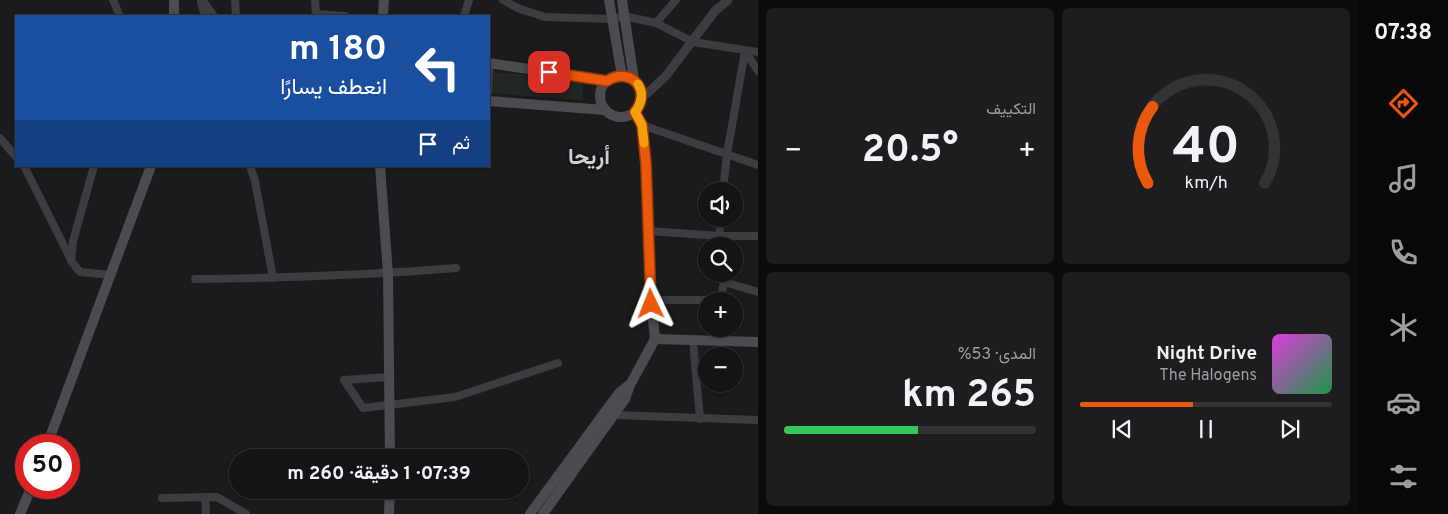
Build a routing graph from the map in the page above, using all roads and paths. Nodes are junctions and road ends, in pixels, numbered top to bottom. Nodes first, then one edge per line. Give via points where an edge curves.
1 (114, 0) edge
2 (174, 0) edge
3 (202, 0) edge
4 (236, 0) edge
5 (315, 0) edge
6 (384, 0) edge
7 (469, 0) edge
8 (503, 0) edge
9 (608, 0) edge
10 (622, 0) edge
11 (676, 0) edge
12 (728, 0) edge
13 (519, 3) edge
14 (120, 15) edge
15 (174, 15) edge
16 (205, 15) edge
17 (213, 15) edge
18 (236, 15) edge
19 (316, 15) edge
20 (383, 15) edge
21 (464, 15) edge
22 (624, 16) junction
23 (612, 19) junction
24 (656, 23) junction
25 (693, 42) junction
26 (745, 51) junction
27 (758, 52) edge
28 (490, 63) edge
29 (758, 71) edge
30 (622, 76) junction
31 (634, 80) junction
32 (607, 81) junction
33 (642, 98) junction
34 (490, 101) edge
35 (605, 110) junction
36 (635, 112) junction
37 (642, 125) junction
38 (0, 138) edge
39 (727, 154) junction
40 (15, 156) edge
41 (758, 165) edge
42 (25, 167) edge
43 (94, 167) edge
44 (152, 167) edge
45 (250, 167) edge
46 (380, 167) edge
47 (724, 182) edge
48 (720, 227) edge
49 (649, 231) junction
50 (719, 236) junction
51 (758, 236) edge
52 (72, 261) junction
53 (456, 268) dead end
54 (388, 274) junction
55 (111, 275) junction
56 (273, 278) junction
57 (195, 279) dead end
58 (724, 282) joint
59 (758, 292) edge
60 (651, 300) junction
61 (655, 339) junction
62 (693, 342) junction
63 (758, 342) edge
64 (558, 364) dead end
65 (388, 377) junction
66 (630, 385) junction
67 (390, 406) junction
68 (614, 415) junction
69 (700, 419) junction
70 (758, 420) edge
71 (51, 434) edge
72 (390, 449) edge
73 (162, 498) dead end
74 (205, 498) junction
75 (26, 499) edge
76 (390, 499) edge
77 (20, 514) edge
78 (206, 514) edge
79 (246, 514) edge
80 (389, 514) edge
81 (530, 514) edge
82 (543, 514) edge

1 - 14 street
2 - 15 main road
3 - 16 street
3 - 17 street
4 - 18 street
5 - 19 street
6 - 20 main road
7 - 21 street
8 - 13 street
9 - 23 main road
10 - 22 main road
11 - 24 street
12 - 25 street via 715,11
13 - 23 street via 520,9 545,17
22 - 23 street
22 - 24 street
22 - 31 main road
23 - 30 main road
24 - 25 street
25 - 26 street
25 - 33 street via 665,77
26 - 27 street
26 - 29 street
26 - 39 street
28 - 32 main road
30 - 31 main road
30 - 32 main road
31 - 33 main road via 640,87
32 - 35 main road via 601,92
33 - 36 main road
34 - 35 main road
35 - 36 main road via 623,117
36 - 37 main road
37 - 39 street
37 - 49 main road
38 - 40 street
39 - 41 street
39 - 47 street
42 - 52 street
43 - 52 street via 73,242
44 - 55 main road
45 - 56 street
46 - 54 main road
48 - 50 street
49 - 50 street
49 - 60 main road
50 - 51 street
52 - 55 street via 80,272
53 - 54 street
54 - 56 street
54 - 65 main road
55 - 71 main road
56 - 57 street
58 - 59 street
58 - 60 street via 721,297 714,300
60 - 61 main road
61 - 62 main road
61 - 66 main road
62 - 63 main road
62 - 69 street
64 - 67 street via 455,398
65 - 67 main road
65 - 67 street via 344,380 363,408
66 - 68 main road
66 - 81 main road via 619,393
67 - 72 main road
68 - 69 street
68 - 82 main road
69 - 70 street
73 - 74 street
74 - 78 street
74 - 79 street via 217,497
75 - 77 main road
76 - 80 main road

